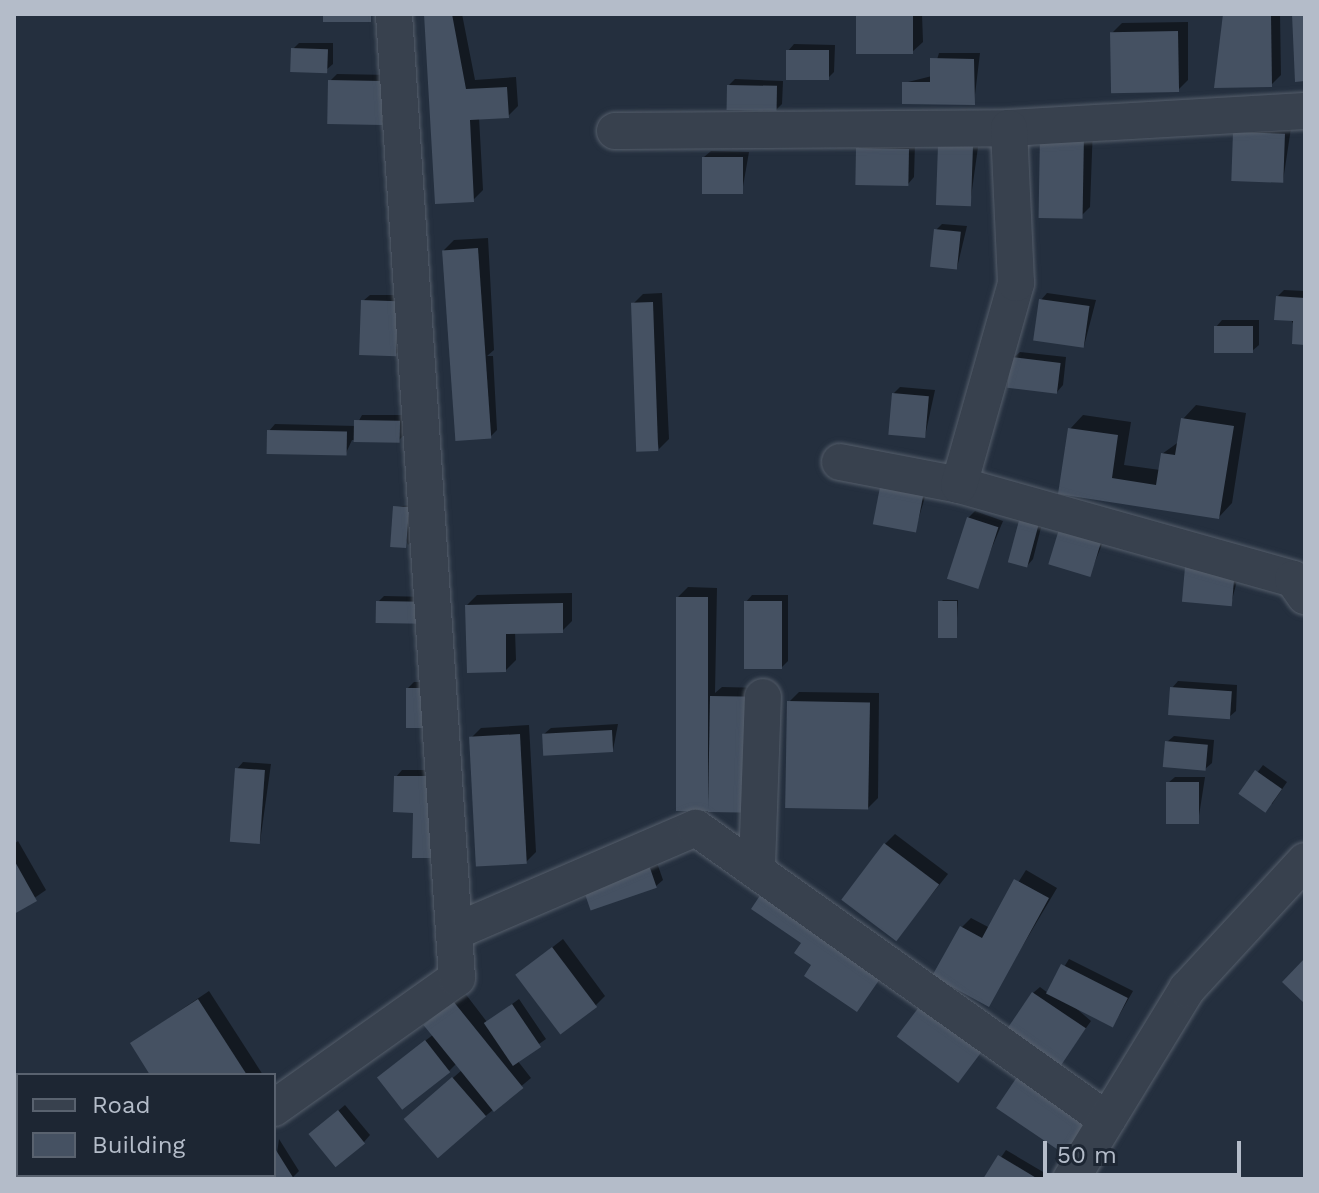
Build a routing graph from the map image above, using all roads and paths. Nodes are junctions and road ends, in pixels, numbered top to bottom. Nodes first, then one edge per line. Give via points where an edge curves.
1 (394, 14) edge
2 (1305, 111) edge
3 (1009, 128) junction
4 (615, 131) dead end
5 (840, 462) dead end
6 (959, 485) junction
7 (1305, 596) edge
8 (763, 697) dead end
9 (1305, 861) edge
10 (757, 866) junction
11 (454, 932) junction
12 (276, 1107) edge
13 (1107, 1120) junction
14 (1071, 1179) edge

1 - 11 street
2 - 3 street
3 - 4 street
3 - 6 street via 1016,283
5 - 6 street
6 - 7 street via 1293,579
8 - 10 street
9 - 13 street via 1187,989
10 - 11 street via 696,828
10 - 13 street
11 - 12 street via 457,978
13 - 14 street

